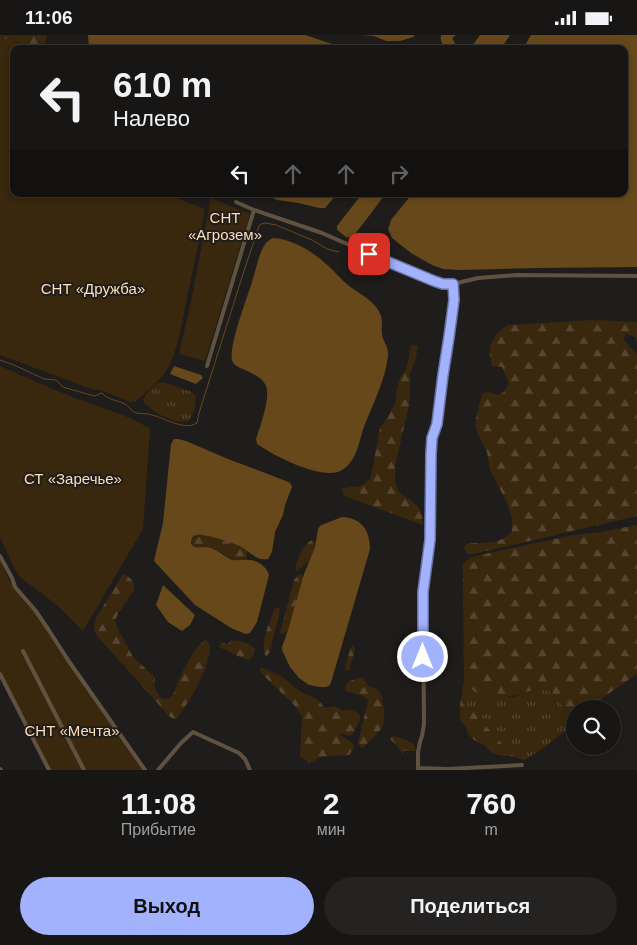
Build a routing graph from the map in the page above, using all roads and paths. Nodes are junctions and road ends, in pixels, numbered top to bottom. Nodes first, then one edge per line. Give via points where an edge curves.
1 (236, 202) dead end
2 (254, 210) junction
3 (637, 276) edge
4 (453, 284) junction
5 (207, 366) dead end
6 (0, 556) edge
7 (23, 651) dead end
8 (0, 674) edge
9 (522, 765) dead end
10 (418, 769) edge
11 (49, 770) edge
12 (84, 770) edge
13 (145, 770) edge
14 (158, 770) edge
15 (250, 770) edge

1 - 2 street
2 - 4 street via 322,233 434,281
2 - 5 street
3 - 4 street via 517,275
4 - 10 street via 449,337 437,424 432,438 430,540 423,592 424,724
6 - 13 street via 15,587 44,623
7 - 12 street
8 - 11 street
9 - 10 street
14 - 15 street via 193,732 239,753

